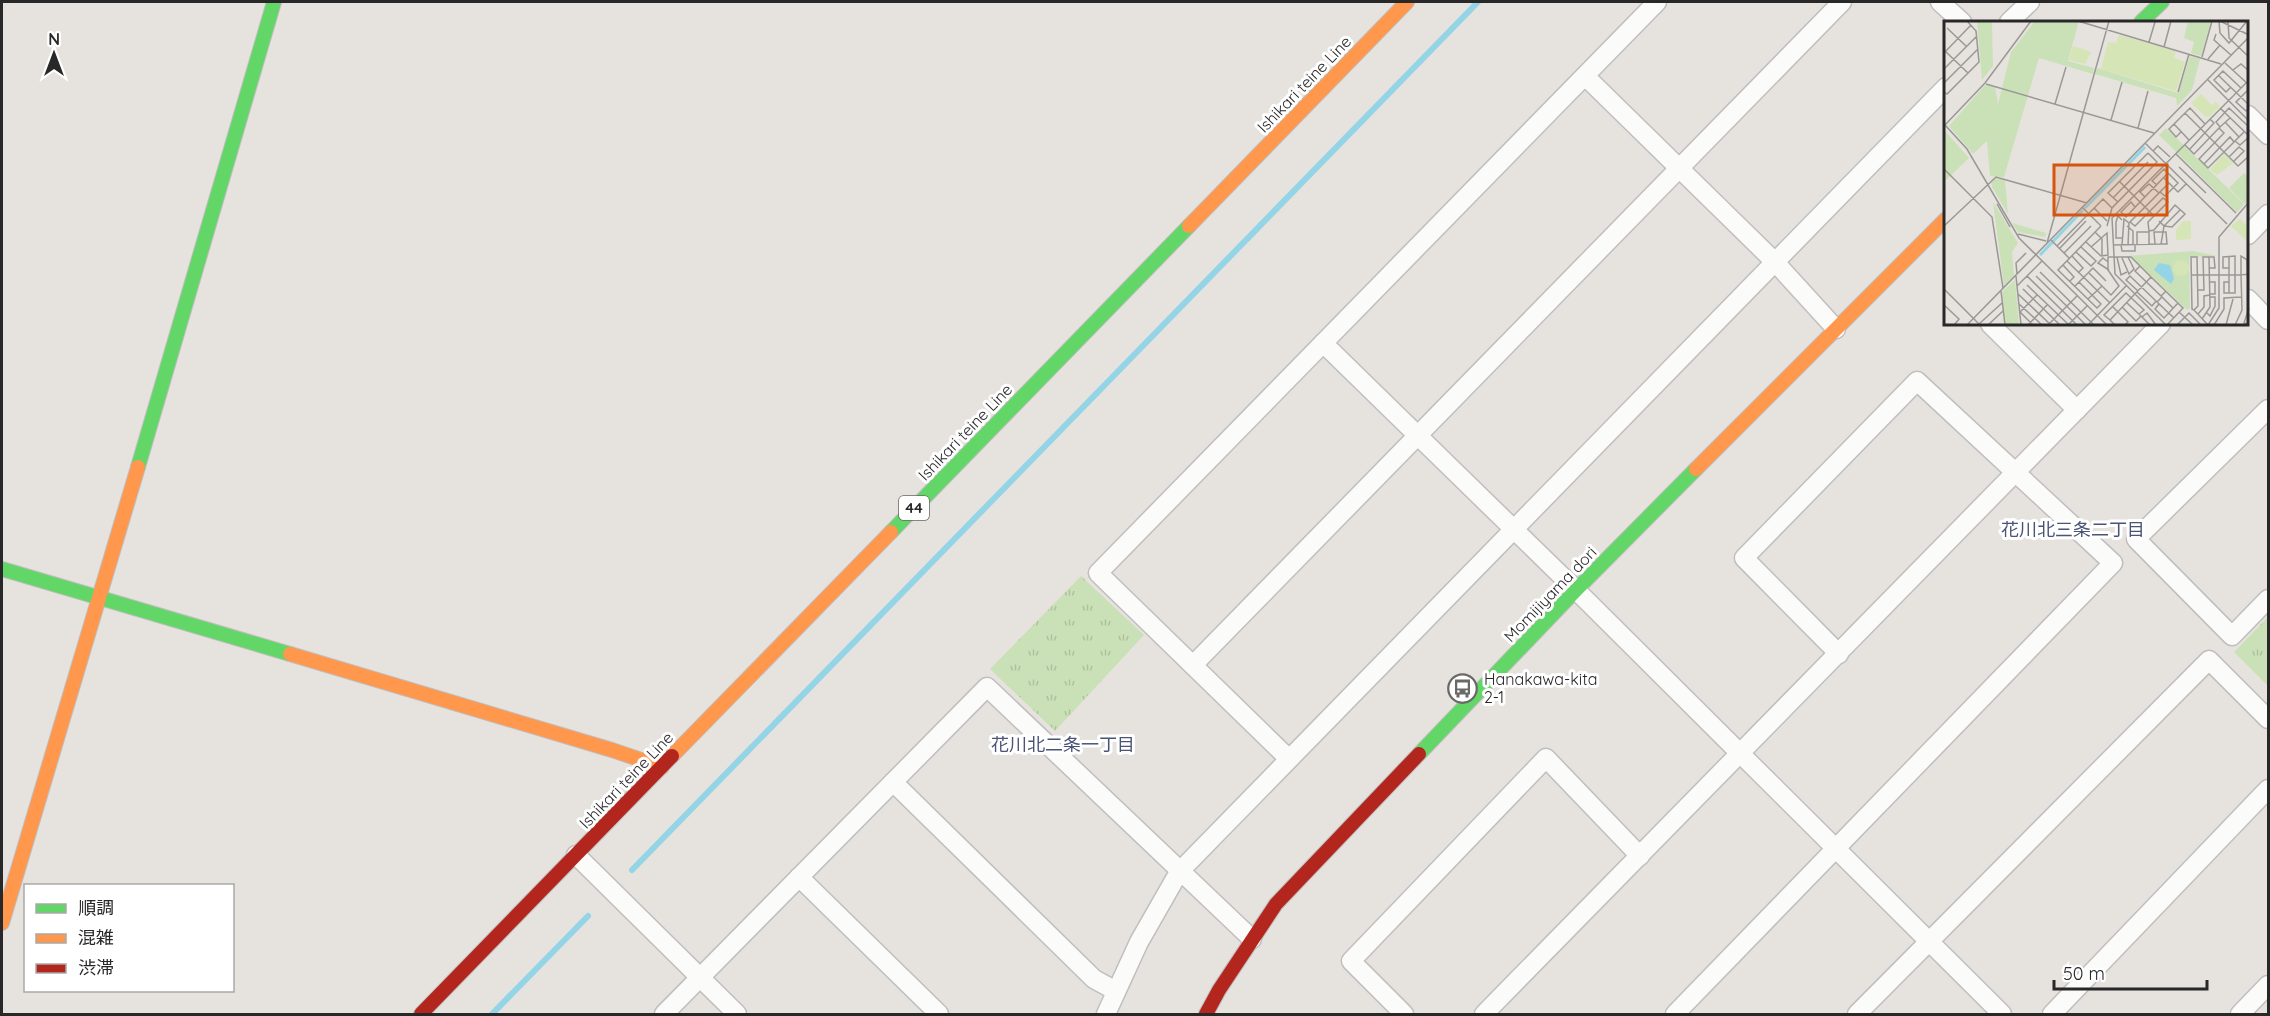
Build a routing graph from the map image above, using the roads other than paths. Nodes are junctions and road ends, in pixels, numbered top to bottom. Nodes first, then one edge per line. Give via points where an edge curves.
1 (274, 2) edge
2 (1407, 2) edge
3 (1657, 2) edge
4 (1842, 2) edge
5 (1940, 2) edge
6 (2030, 2) edge
7 (2162, 2) edge
8 (1961, 21) edge
9 (2010, 21) edge
10 (2142, 21) edge
11 (1585, 76) junction
12 (1944, 89) edge
13 (2249, 117) edge
14 (2268, 135) edge
15 (1679, 168) junction
16 (2268, 214) edge
17 (1944, 221) edge
18 (2249, 234) edge
19 (1775, 262) junction
20 (2249, 301) edge
21 (2268, 320) edge
22 (1992, 326) edge
23 (2159, 326) edge
24 (1836, 329) junction
25 (1323, 343) junction
26 (2268, 409) edge
27 (2077, 410) junction
28 (1418, 436) junction
29 (2016, 472) junction
30 (1513, 529) junction
31 (2, 569) edge
32 (1576, 590) junction
33 (100, 597) junction
34 (2268, 599) edge
35 (1839, 654) junction
36 (1193, 665) junction
37 (2268, 719) edge
38 (1741, 754) junction
39 (1288, 758) junction
40 (662, 767) junction
41 (893, 782) junction
42 (2268, 789) edge
43 (1837, 850) junction
44 (576, 855) junction
45 (1640, 856) junction
46 (1179, 872) junction
47 (799, 877) junction
48 (2, 923) edge
49 (1252, 939) junction
50 (1929, 942) junction
51 (700, 978) junction
52 (2268, 985) edge
53 (1116, 991) junction
54 (421, 1014) edge
55 (664, 1014) edge
56 (737, 1014) edge
57 (939, 1014) edge
58 (1106, 1014) edge
59 (1206, 1014) edge
60 (1404, 1014) edge
61 (1484, 1014) edge
62 (1675, 1014) edge
63 (1857, 1014) edge
64 (2002, 1014) edge
65 (2052, 1014) edge
66 (2240, 1014) edge

1 - 33 street
2 - 40 street, Ishikari teine Line / 44
3 - 11 street
4 - 15 street
5 - 8 street
6 - 9 street
7 - 10 street
11 - 15 street
11 - 25 street
12 - 19 street
13 - 14 street
15 - 19 street
15 - 28 street
16 - 18 street
17 - 24 street, Momijiyama dori
19 - 24 street
19 - 30 street
20 - 21 street
22 - 27 street
23 - 27 street
24 - 32 street, Momijiyama dori
25 - 28 street
25 - 36 street via 1098,573
26 - 34 street via 2136,539 2232,636
27 - 29 street
28 - 30 street
28 - 36 street
29 - 35 street
29 - 35 street via 1917,381 1744,558
29 - 43 street via 2113,563
30 - 32 street
30 - 39 street
31 - 33 street
32 - 38 street
32 - 49 street, Momijiyama dori via 1276,904
33 - 40 street
33 - 48 street
35 - 38 street
36 - 39 street
37 - 50 street via 2209,660
38 - 43 street
38 - 45 street
39 - 46 street
40 - 44 street, Ishikari teine Line / 44
41 - 46 street via 987,687
41 - 47 street
41 - 53 street via 1094,979
42 - 65 street
43 - 50 street
43 - 62 street
44 - 51 street
44 - 54 street, Ishikari teine Line / 44
45 - 60 street via 1546,758 1351,961
45 - 61 street
46 - 49 street
46 - 53 street
47 - 51 street
47 - 57 street
49 - 59 street, Momijiyama dori
50 - 63 street
50 - 64 street
51 - 55 street
51 - 56 street
52 - 66 street
53 - 58 street

